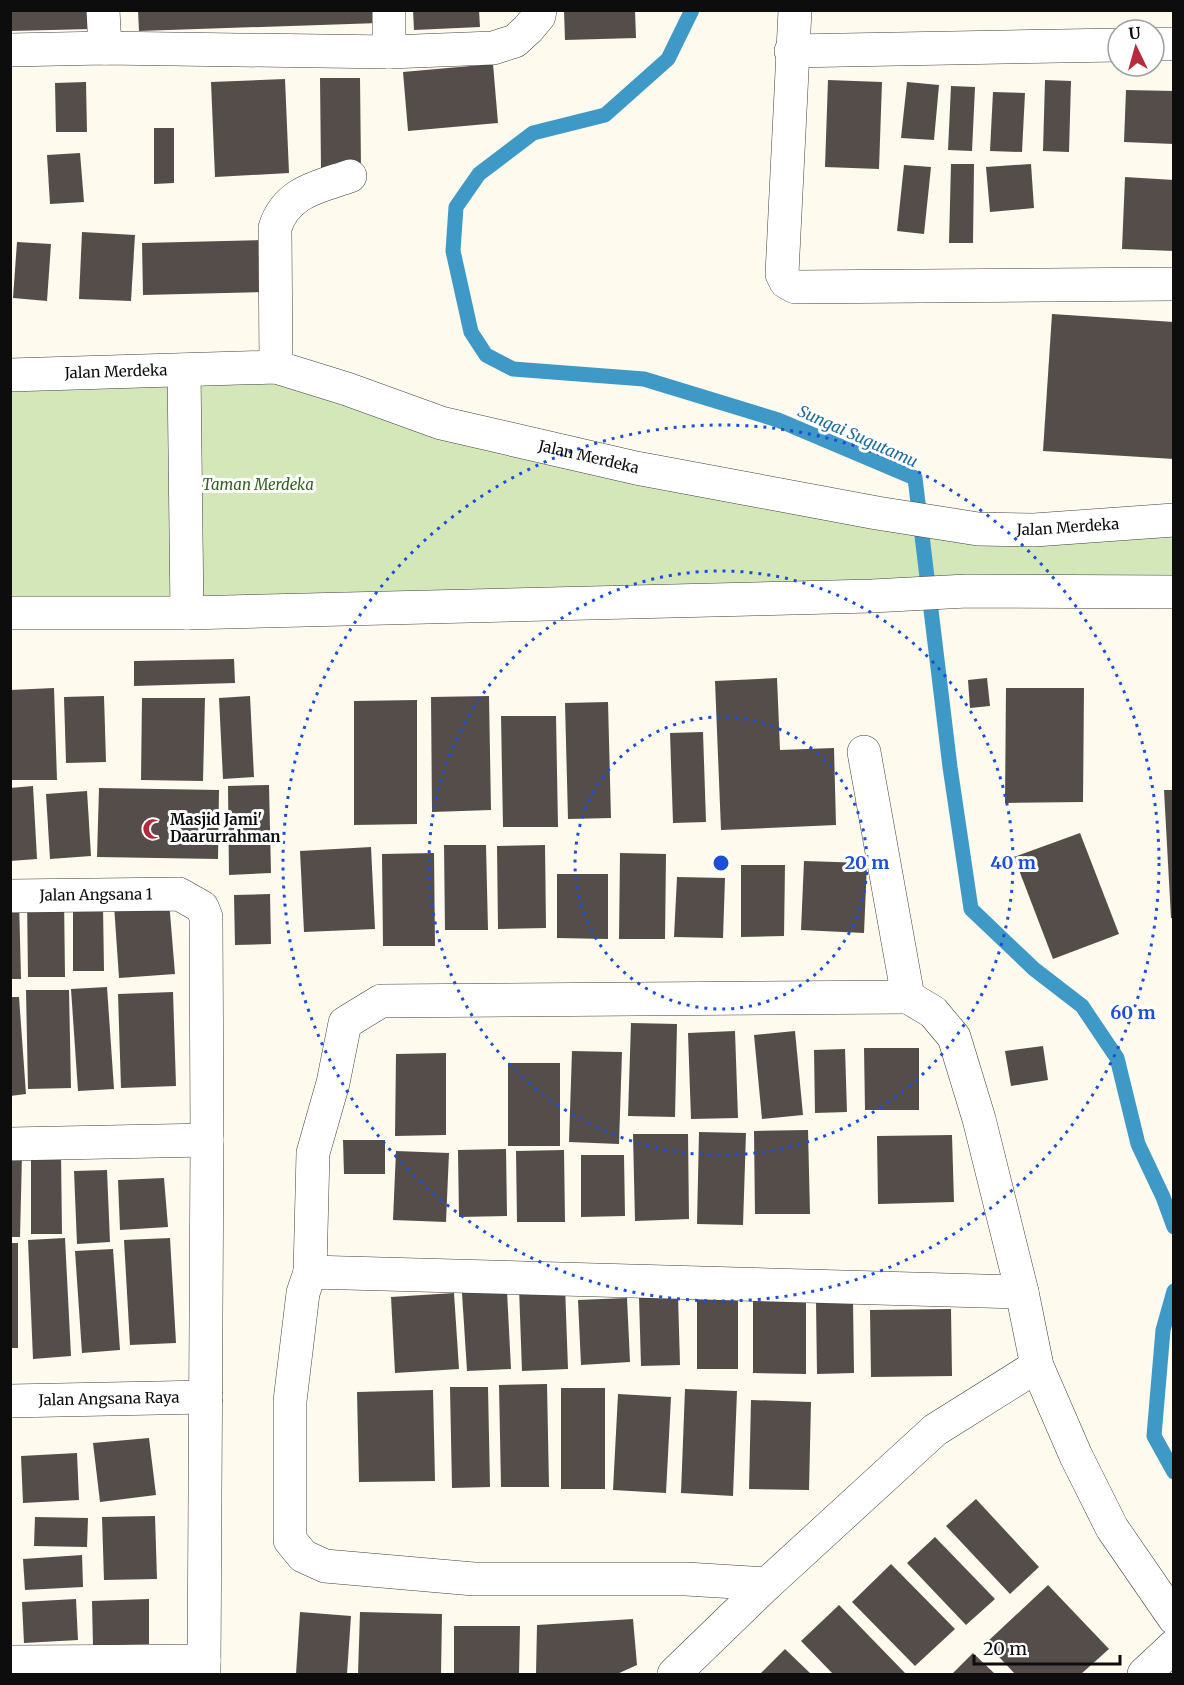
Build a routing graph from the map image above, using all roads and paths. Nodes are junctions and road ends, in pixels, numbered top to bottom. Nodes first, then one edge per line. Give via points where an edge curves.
1 (103, 10) edge
2 (389, 10) edge
3 (540, 10) edge
4 (795, 10) edge
5 (1106, 45) edge
6 (105, 48) junction
7 (10, 50) edge
8 (791, 51) junction
9 (389, 52) junction
10 (350, 176) dead end
11 (1173, 284) edge
12 (276, 367) junction
13 (184, 370) junction
14 (10, 375) edge
15 (1173, 520) edge
16 (1173, 592) edge
17 (10, 613) edge
18 (187, 613) junction
19 (864, 752) dead end
20 (10, 896) edge
21 (908, 997) junction
22 (207, 1140) junction
23 (10, 1144) edge
24 (310, 1272) junction
25 (1022, 1292) junction
26 (1037, 1366) junction
27 (206, 1397) junction
28 (10, 1401) edge
29 (767, 1584) junction
30 (1173, 1618) edge
31 (1173, 1646) edge
32 (10, 1662) edge
33 (204, 1668) edge
34 (674, 1674) edge
35 (1144, 1674) edge

1 - 6 street
2 - 9 street
3 - 9 street via 515,41 493,48
4 - 8 street
5 - 8 street
6 - 7 street
6 - 9 street
8 - 11 street via 782,274 786,282 795,287
10 - 12 street via 295,197 279,216 275,228
12 - 13 street, Jalan Merdeka
12 - 15 street, Jalan Merdeka via 441,423 636,468 877,513 978,529 1034,530
13 - 14 street, Jalan Merdeka
13 - 18 street
16 - 18 street via 967,591
17 - 18 street
19 - 21 street
20 - 22 street, Jalan Angsana 1 via 179,894 202,907 207,923
21 - 24 street via 381,1001 345,1023 313,1153
21 - 25 street via 933,1012 954,1037 979,1119
22 - 23 street
22 - 27 street
24 - 25 street
24 - 29 street via 303,1293 290,1401 290,1540 303,1556 325,1566 474,1579 686,1579
25 - 26 street
26 - 29 street via 935,1430
26 - 30 street via 1112,1528
27 - 28 street, Jalan Angsana Raya
27 - 33 street
29 - 34 street
31 - 35 street
32 - 33 street

